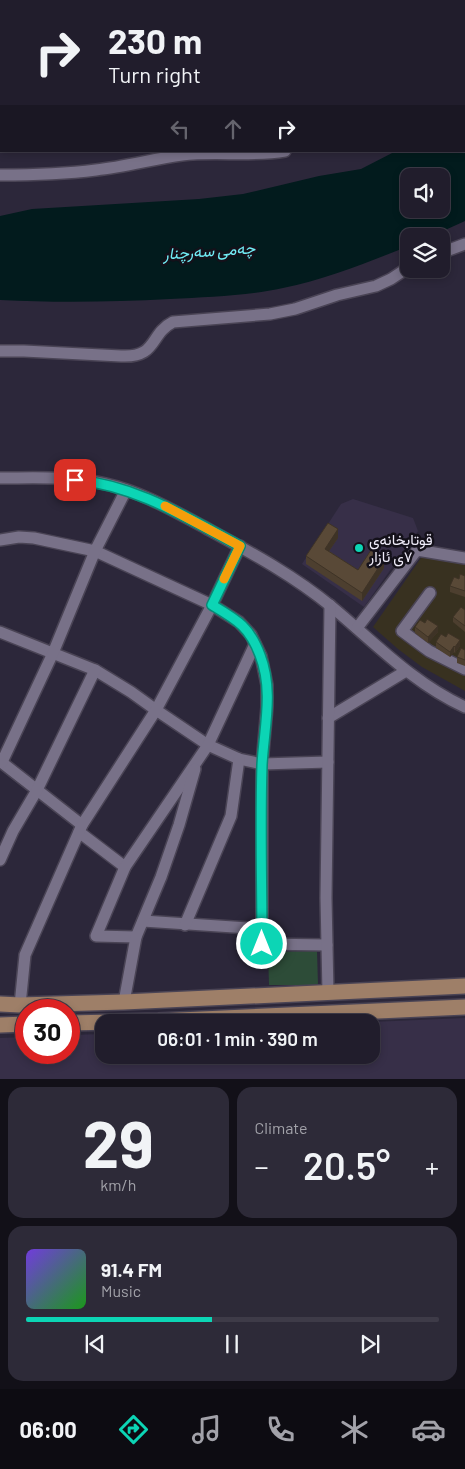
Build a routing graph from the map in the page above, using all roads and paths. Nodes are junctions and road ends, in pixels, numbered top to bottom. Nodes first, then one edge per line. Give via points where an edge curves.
1 (278, 152) edge
2 (0, 175) edge
3 (465, 244) edge
4 (450, 250) edge
5 (400, 273) edge
6 (0, 351) edge
7 (0, 478) edge
8 (126, 490) junction
9 (0, 540) edge
10 (240, 546) junction
11 (95, 551) junction
12 (465, 558) edge
13 (430, 593) dead end
14 (212, 605) junction
15 (330, 605) junction
16 (357, 628) junction
17 (0, 632) edge
18 (255, 644) junction
19 (53, 653) junction
20 (465, 669) edge
21 (95, 670) junction
22 (406, 671) junction
23 (465, 706) edge
24 (156, 710) junction
25 (328, 718) junction
26 (0, 736) edge
27 (11, 742) junction
28 (208, 745) junction
29 (239, 759) junction
30 (198, 760) junction
31 (1, 761) edge
32 (328, 762) junction
33 (262, 764) junction
34 (36, 790) junction
35 (81, 829) junction
36 (0, 860) edge
37 (124, 867) junction
38 (143, 921) junction
39 (184, 925) junction
40 (262, 929) junction
41 (136, 937) junction
42 (326, 945) junction
43 (465, 986) edge
44 (328, 993) junction
45 (21, 999) edge
46 (124, 1002) junction
47 (80, 1003) edge
48 (0, 1004) edge
49 (15, 1005) edge
50 (465, 1007) edge
51 (80, 1023) edge
52 (15, 1024) edge
53 (0, 1025) edge

1 - 2 street via 194,154 96,170
3 - 4 street
5 - 6 street via 376,286 295,309 173,322 163,328 149,349 136,356
7 - 8 street via 87,480
8 - 10 street
8 - 11 street
9 - 11 street via 34,538
10 - 14 street
10 - 15 street via 280,569
11 - 14 street
11 - 19 street
12 - 16 street via 417,550
13 - 20 street via 402,631 429,651
14 - 18 street via 239,622
14 - 24 street
15 - 16 street
15 - 25 street
16 - 22 street
17 - 19 street
18 - 28 street
18 - 33 street via 267,685
19 - 21 street
19 - 27 street
21 - 24 street
21 - 34 street
22 - 23 street
22 - 25 street
24 - 28 street
24 - 35 street
25 - 32 street
26 - 27 street
27 - 31 street
28 - 29 street
28 - 30 street
29 - 33 street
29 - 39 street via 231,816
30 - 37 street
30 - 38 street via 179,825
31 - 34 street
32 - 33 street
32 - 42 street
33 - 40 street
34 - 35 street
34 - 36 street
35 - 37 street
35 - 45 street via 25,955
37 - 41 street via 96,936
38 - 39 street
38 - 41 street
39 - 40 street
40 - 42 street via 262,944
41 - 46 street
42 - 44 street
43 - 44 main road
44 - 46 main road
46 - 47 main road
48 - 49 main road
50 - 51 main road
52 - 53 main road

